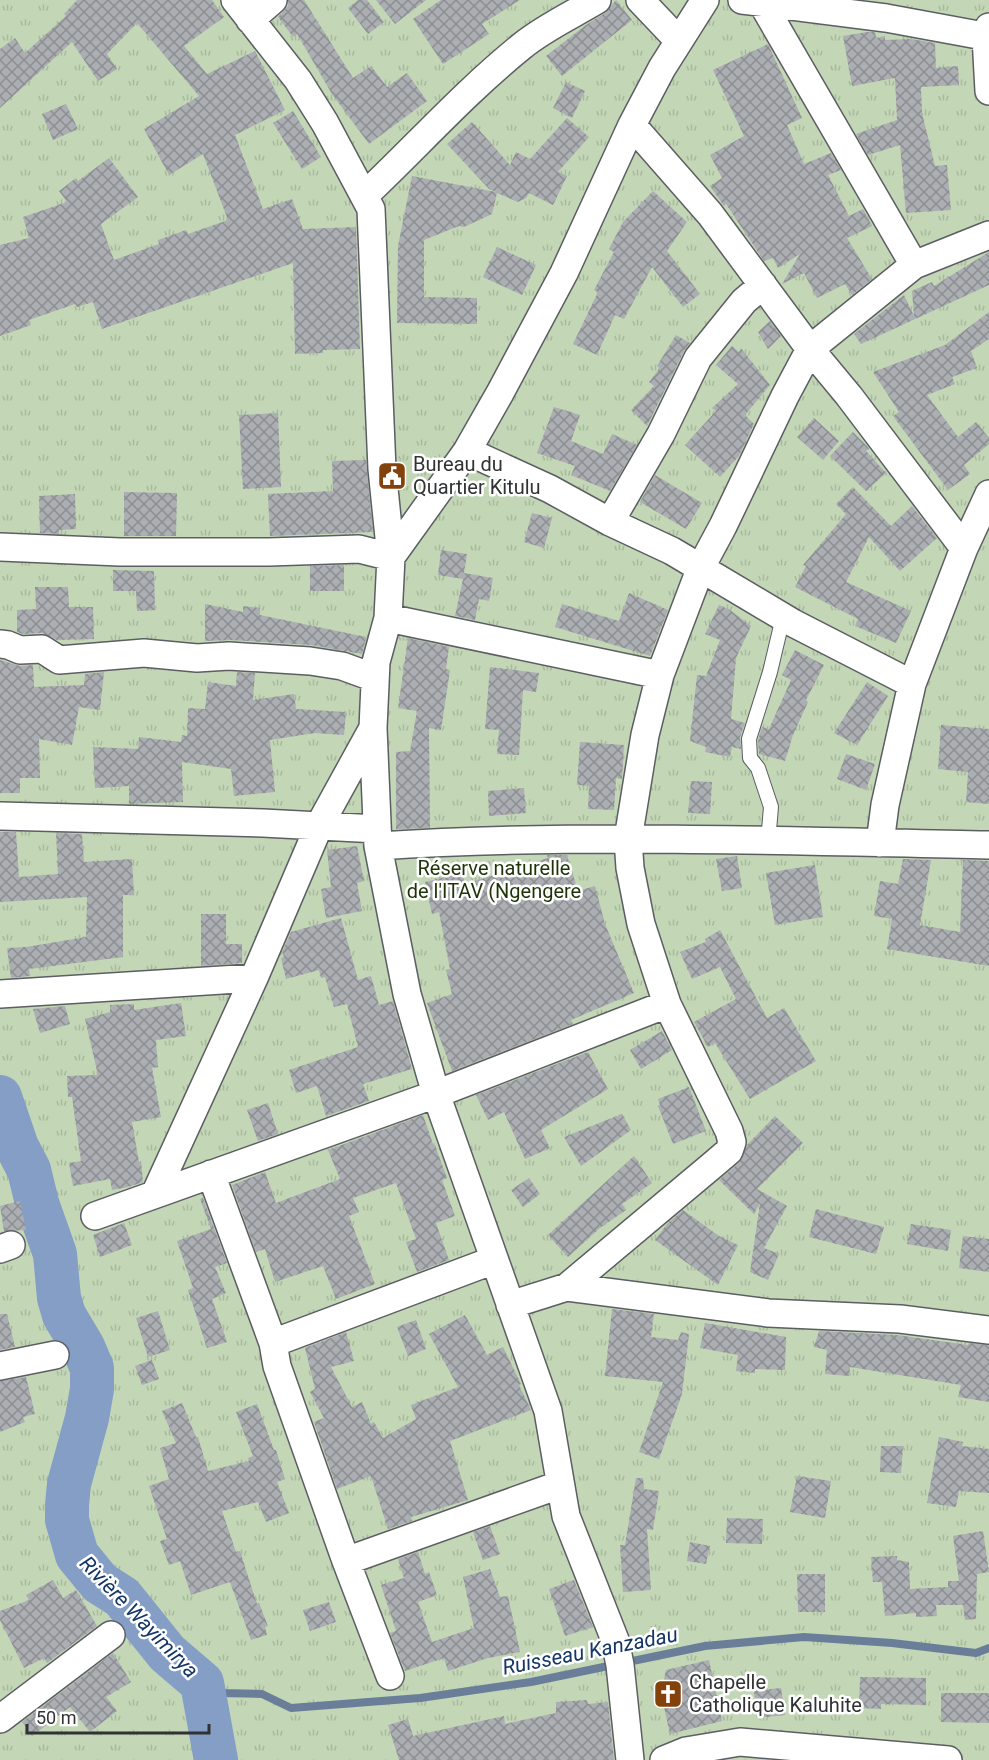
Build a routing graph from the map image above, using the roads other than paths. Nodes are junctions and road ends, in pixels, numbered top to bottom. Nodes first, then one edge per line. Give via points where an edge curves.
1 (273, 0) edge
2 (597, 0) edge
3 (640, 0) edge
4 (705, 0) edge
5 (752, 2) edge
6 (242, 10) edge
7 (988, 33) edge
8 (679, 41) junction
9 (989, 91) edge
10 (632, 125) junction
11 (355, 178) junction
12 (989, 235) edge
13 (914, 265) junction
14 (763, 285) junction
15 (810, 349) junction
16 (467, 451) junction
17 (989, 494) edge
18 (610, 522) junction
19 (0, 547) edge
20 (964, 548) junction
21 (391, 557) junction
22 (701, 567) junction
23 (783, 617) junction
24 (388, 618) junction
25 (0, 644) edge
26 (660, 675) junction
27 (375, 678) junction
28 (912, 684) junction
29 (373, 728) junction
30 (0, 816) edge
31 (319, 826) junction
32 (377, 837) junction
33 (628, 839) junction
34 (768, 842) junction
35 (880, 843) junction
36 (989, 845) edge
37 (254, 978) junction
38 (0, 994) edge
39 (667, 1004) junction
40 (436, 1094) junction
41 (211, 1174) junction
42 (155, 1194) junction
43 (95, 1216) dead end
44 (494, 1260) junction
45 (567, 1287) junction
46 (510, 1305) junction
47 (989, 1330) edge
48 (273, 1343) junction
49 (55, 1355) dead end
50 (0, 1366) edge
51 (559, 1485) junction
52 (346, 1561) junction
53 (111, 1635) dead end
54 (390, 1676) dead end
55 (0, 1719) edge
56 (869, 1756) edge
57 (630, 1760) edge
58 (664, 1760) edge
59 (948, 1760) edge

1 - 6 street
2 - 11 street via 524,44 467,92 414,149
3 - 8 street
4 - 8 street
5 - 7 street
5 - 13 street
6 - 11 street via 298,80
7 - 9 street
8 - 10 street
10 - 14 street via 710,214
10 - 16 street via 564,273
11 - 21 street via 371,209 382,469
12 - 13 street
13 - 15 street
14 - 15 street
14 - 18 street via 744,301 698,358 661,434
15 - 20 street
15 - 22 street
16 - 18 street
16 - 21 street
17 - 20 street
18 - 22 street
19 - 21 street via 120,552 359,549
20 - 28 street
21 - 24 street
22 - 23 street
22 - 26 street
23 - 28 street
23 - 34 lane via 749,739 750,758 758,768 771,807
24 - 26 street
24 - 27 street
25 - 27 street via 20,650 42,649 59,660 144,653 310,661 342,666
26 - 33 street via 645,735
27 - 29 street
28 - 35 street
29 - 31 street
29 - 32 street
30 - 31 street
31 - 32 street
31 - 37 street
32 - 33 street
32 - 40 street via 407,994
33 - 34 street
33 - 39 street via 641,924
34 - 35 street
35 - 36 street
37 - 38 street
37 - 42 street
39 - 40 street
39 - 45 street via 729,1131 729,1151
40 - 41 street
40 - 44 street
41 - 42 street
41 - 48 street
42 - 43 street
44 - 46 street
44 - 48 street
45 - 46 street
45 - 47 street via 768,1313 900,1319
46 - 51 street via 548,1411
48 - 52 street via 277,1366
49 - 50 street
51 - 52 street
51 - 57 street via 566,1516 615,1640
52 - 54 street
53 - 55 street
56 - 58 street via 740,1743 686,1751
56 - 59 street

